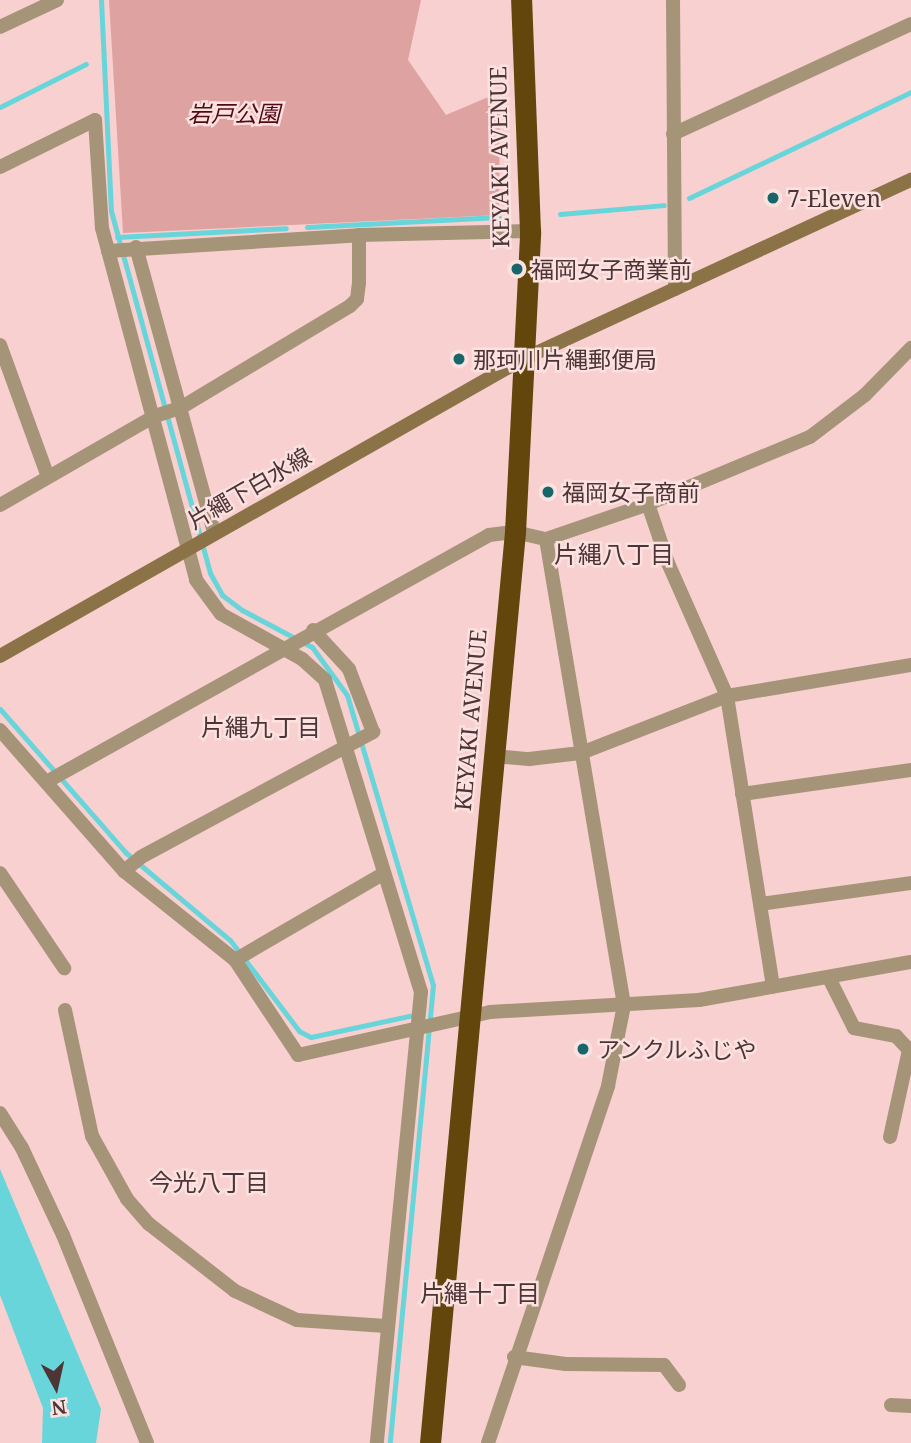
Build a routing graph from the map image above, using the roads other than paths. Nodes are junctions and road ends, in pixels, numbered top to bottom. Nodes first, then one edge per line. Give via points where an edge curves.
1 (57, 0) edge
2 (521, 0) edge
3 (676, 2) edge
4 (911, 24) edge
5 (0, 27) edge
6 (673, 134) junction
7 (0, 167) edge
8 (911, 180) edge
9 (530, 231) junction
10 (359, 234) junction
11 (136, 247) junction
12 (108, 251) junction
13 (675, 289) junction
14 (0, 345) edge
15 (911, 348) edge
16 (521, 359) junction
17 (182, 407) junction
18 (155, 416) junction
19 (48, 477) junction
20 (648, 503) junction
21 (0, 505) edge
22 (215, 532) junction
23 (515, 532) junction
24 (546, 539) junction
25 (186, 551) junction
26 (313, 630) junction
27 (288, 651) junction
28 (0, 656) edge
29 (911, 665) edge
30 (727, 696) junction
31 (0, 730) edge
32 (347, 745) junction
33 (581, 753) junction
34 (493, 756) junction
35 (911, 770) edge
36 (48, 782) junction
37 (742, 794) junction
38 (124, 871) junction
39 (0, 873) edge
40 (383, 874) junction
41 (911, 883) edge
42 (760, 904) junction
43 (235, 960) junction
44 (911, 962) edge
45 (64, 968) dead end
46 (830, 978) junction
47 (773, 986) junction
48 (624, 1005) junction
49 (65, 1010) dead end
50 (469, 1016) junction
51 (416, 1028) junction
52 (0, 1113) edge
53 (890, 1137) dead end
54 (386, 1326) junction
55 (514, 1357) junction
56 (679, 1385) dead end
57 (891, 1405) dead end
58 (911, 1406) edge
59 (147, 1443) edge
60 (377, 1443) edge
61 (430, 1443) edge
62 (488, 1443) edge

1 - 5 street
2 - 9 highway, KEYAKI AVENUE
3 - 6 street
4 - 6 street
6 - 13 street
7 - 12 street via 95,120
8 - 13 main road, 片繩下白水線
9 - 10 street
9 - 16 highway, KEYAKI AVENUE
10 - 11 street
10 - 17 street via 359,283 357,299 350,306
11 - 12 street
11 - 17 street
12 - 18 street
13 - 16 main road, 片繩下白水線
14 - 19 street
15 - 20 street via 865,395 810,437
16 - 22 main road, 片繩下白水線
16 - 23 highway, KEYAKI AVENUE
17 - 18 street
17 - 22 street
18 - 19 street
18 - 25 street
19 - 21 street
20 - 24 street
20 - 30 street via 668,564
22 - 25 main road, 片繩下白水線
23 - 24 street
23 - 26 street via 489,535
23 - 34 highway, KEYAKI AVENUE
24 - 33 street
25 - 27 street via 201,589 221,614
25 - 28 main road, 片繩下白水線
26 - 27 street
26 - 32 street via 349,669 370,715 373,732
27 - 32 street via 325,680
27 - 36 street
29 - 30 street
30 - 33 street
30 - 37 street
31 - 36 street
32 - 38 street
32 - 40 street
33 - 34 street via 529,759
33 - 48 street
34 - 50 highway, KEYAKI AVENUE
35 - 37 street
36 - 38 street
37 - 42 street
38 - 43 street
39 - 45 street
40 - 43 street
40 - 51 street via 421,992
41 - 42 street
42 - 47 street
43 - 51 street via 298,1055
44 - 46 street
46 - 47 street
46 - 53 street via 854,1028 896,1037 909,1050
47 - 48 street via 699,1000
48 - 50 street
48 - 55 street via 608,1086
49 - 54 street via 92,1136 127,1199 149,1224 235,1291 289,1316
50 - 51 street
50 - 61 highway, KEYAKI AVENUE
51 - 54 street
52 - 59 street via 63,1235
54 - 60 street
55 - 56 street via 566,1364 664,1365
55 - 62 street
57 - 58 street

